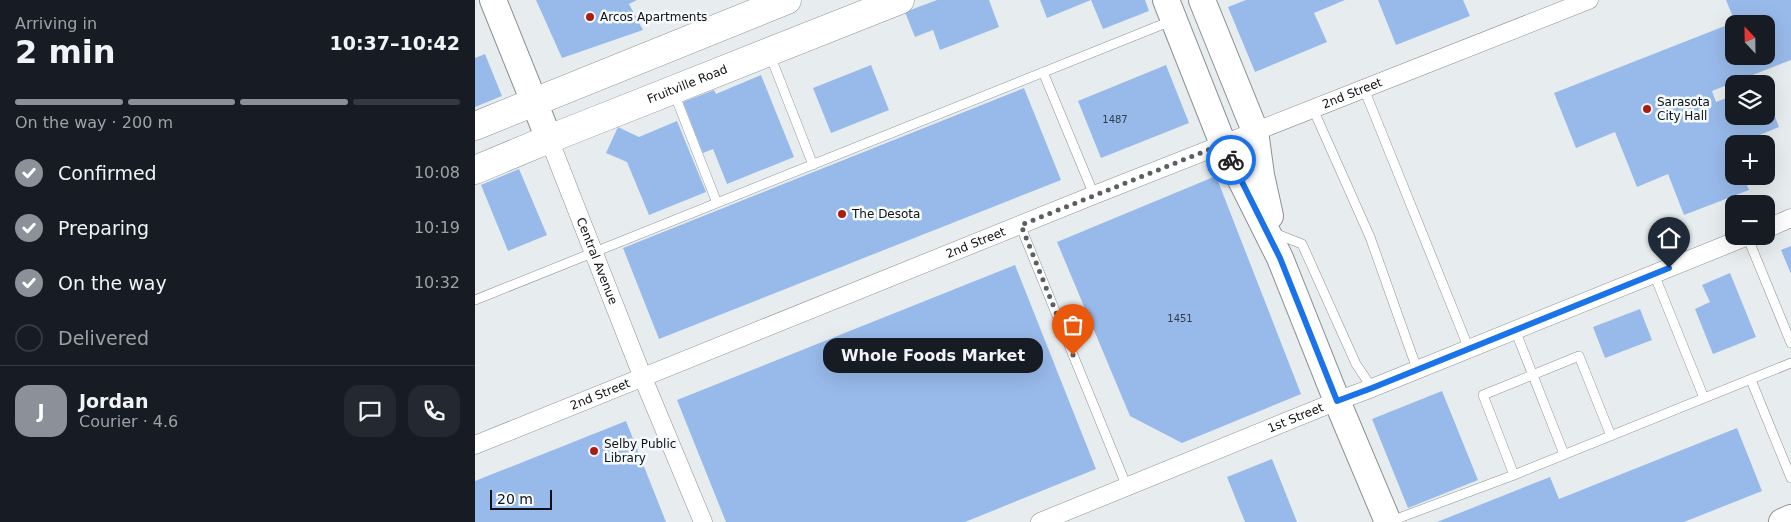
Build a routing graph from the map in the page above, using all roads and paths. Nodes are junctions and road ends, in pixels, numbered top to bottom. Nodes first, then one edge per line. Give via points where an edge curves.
1 (493, 0) edge
2 (787, 0) edge
3 (900, 0) edge
4 (1589, 0) edge
5 (1206, 3) edge
6 (1170, 10) edge
7 (769, 52) junction
8 (1043, 72) junction
9 (1365, 89) junction
10 (673, 91) junction
11 (533, 101) junction
12 (1313, 109) junction
13 (475, 126) edge
14 (1255, 131) junction
15 (549, 139) junction
16 (1223, 144) junction
17 (813, 165) junction
18 (475, 170) edge
19 (1094, 195) junction
20 (717, 203) junction
21 (1791, 218) edge
22 (1021, 225) junction
23 (1775, 225) edge
24 (1277, 245) junction
25 (1726, 245) edge
26 (1752, 245) edge
27 (594, 252) junction
28 (1654, 274) junction
29 (475, 300) edge
30 (1515, 330) junction
31 (1791, 343) edge
32 (1469, 349) junction
33 (1791, 363) edge
34 (1417, 370) junction
35 (1533, 375) junction
36 (643, 378) junction
37 (1751, 380) junction
38 (1372, 388) junction
39 (1704, 398) junction
40 (1337, 401) junction
41 (1611, 436) junction
42 (475, 445) edge
43 (1564, 454) junction
44 (1514, 475) junction
45 (1791, 478) edge
46 (1127, 487) junction
47 (1791, 518) edge
48 (703, 522) edge
49 (1040, 522) edge
50 (1388, 522) edge
51 (1782, 522) edge

1 - 11 street, Central Avenue
2 - 11 main road
3 - 7 main road, Fruitville Road
4 - 9 street, 2nd Street
5 - 14 street
6 - 8 lane
6 - 16 street
7 - 10 main road, Fruitville Road
7 - 17 lane
8 - 17 lane
8 - 19 lane
9 - 12 street, 2nd Street
9 - 32 lane
10 - 15 main road, Fruitville Road
10 - 20 lane
11 - 13 main road
11 - 15 street, Central Avenue
12 - 14 street, 2nd Street
12 - 34 lane via 1370,237
14 - 16 street, 2nd Street
14 - 24 street
15 - 18 main road, Fruitville Road
15 - 27 street, Central Avenue
16 - 19 street, 2nd Street
16 - 24 street
17 - 20 lane
19 - 22 street, 2nd Street
20 - 27 lane
21 - 23 street
22 - 36 street, 2nd Street
22 - 46 lane
24 - 38 lane via 1302,244 1356,364
24 - 40 street
25 - 28 street, 1st Street
26 - 31 lane
27 - 29 lane
27 - 36 street, Central Avenue
28 - 30 street, 1st Street
28 - 39 lane
30 - 32 street, 1st Street
30 - 35 lane
32 - 34 street, 1st Street
33 - 37 lane
34 - 38 street, 1st Street
35 - 41 lane via 1579,356
35 - 43 lane
35 - 44 lane via 1483,394
36 - 42 street, 2nd Street
36 - 48 street, Central Avenue
37 - 39 lane
37 - 45 lane
38 - 40 street, 1st Street
39 - 41 lane
40 - 46 street, 1st Street
40 - 50 street
41 - 43 lane
43 - 44 lane
44 - 50 lane
46 - 49 street, 1st Street
47 - 51 street

